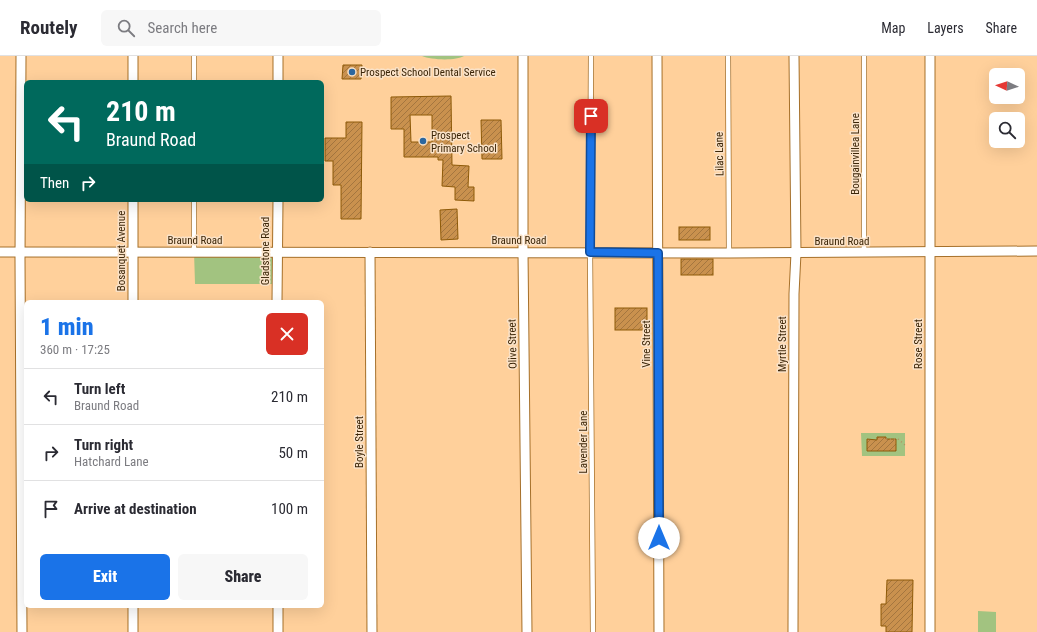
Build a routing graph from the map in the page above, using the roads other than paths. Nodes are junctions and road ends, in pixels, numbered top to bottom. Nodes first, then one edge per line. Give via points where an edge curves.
1 (21, 56) edge
2 (132, 56) edge
3 (194, 56) edge
4 (278, 56) edge
5 (523, 56) edge
6 (591, 56) edge
7 (657, 56) edge
8 (728, 56) edge
9 (794, 56) edge
10 (864, 56) edge
11 (930, 56) edge
12 (133, 80) edge
13 (194, 80) edge
14 (278, 80) edge
15 (133, 202) edge
16 (194, 202) edge
17 (278, 202) edge
18 (1037, 251) edge
19 (0, 252) edge
20 (20, 252) junction
21 (134, 252) junction
22 (194, 252) junction
23 (278, 252) junction
24 (370, 252) junction
25 (523, 252) junction
26 (590, 252) junction
27 (930, 252) junction
28 (658, 253) junction
29 (729, 253) junction
30 (796, 253) junction
31 (864, 253) junction
32 (134, 300) edge
33 (278, 300) edge
34 (133, 608) edge
35 (278, 608) edge
36 (22, 632) edge
37 (133, 632) edge
38 (278, 632) edge
39 (372, 632) edge
40 (527, 632) edge
41 (593, 632) edge
42 (659, 632) edge
43 (793, 632) edge
44 (930, 632) edge

1 - 20 street
2 - 12 street
3 - 13 lane
4 - 14 street
5 - 25 street, Olive Street
6 - 26 lane, Lavender Lane
7 - 28 street, Vine Street
8 - 29 lane, Lilac Lane
9 - 30 street, Myrtle Street
10 - 31 lane, Bougainvillea Lane
11 - 27 street, Rose Street
15 - 21 street, Bosanquet Avenue
16 - 22 lane
17 - 23 street, Gladstone Road
18 - 27 street, Braund Road
19 - 20 street, Braund Road
20 - 21 street, Braund Road
20 - 36 street
21 - 22 street, Braund Road
21 - 32 street, Bosanquet Avenue
22 - 23 street, Braund Road
23 - 24 street, Braund Road
23 - 33 street, Gladstone Road
24 - 25 street, Braund Road
24 - 39 street, Boyle Street
25 - 26 street, Braund Road
25 - 40 street, Olive Street
26 - 28 street, Braund Road
26 - 41 lane, Lavender Lane
27 - 31 street, Braund Road
27 - 44 street, Rose Street via 925,443
28 - 29 street, Braund Road
28 - 42 street, Vine Street
29 - 30 street, Braund Road
30 - 31 street, Braund Road
30 - 43 street, Myrtle Street
34 - 37 street
35 - 38 street

